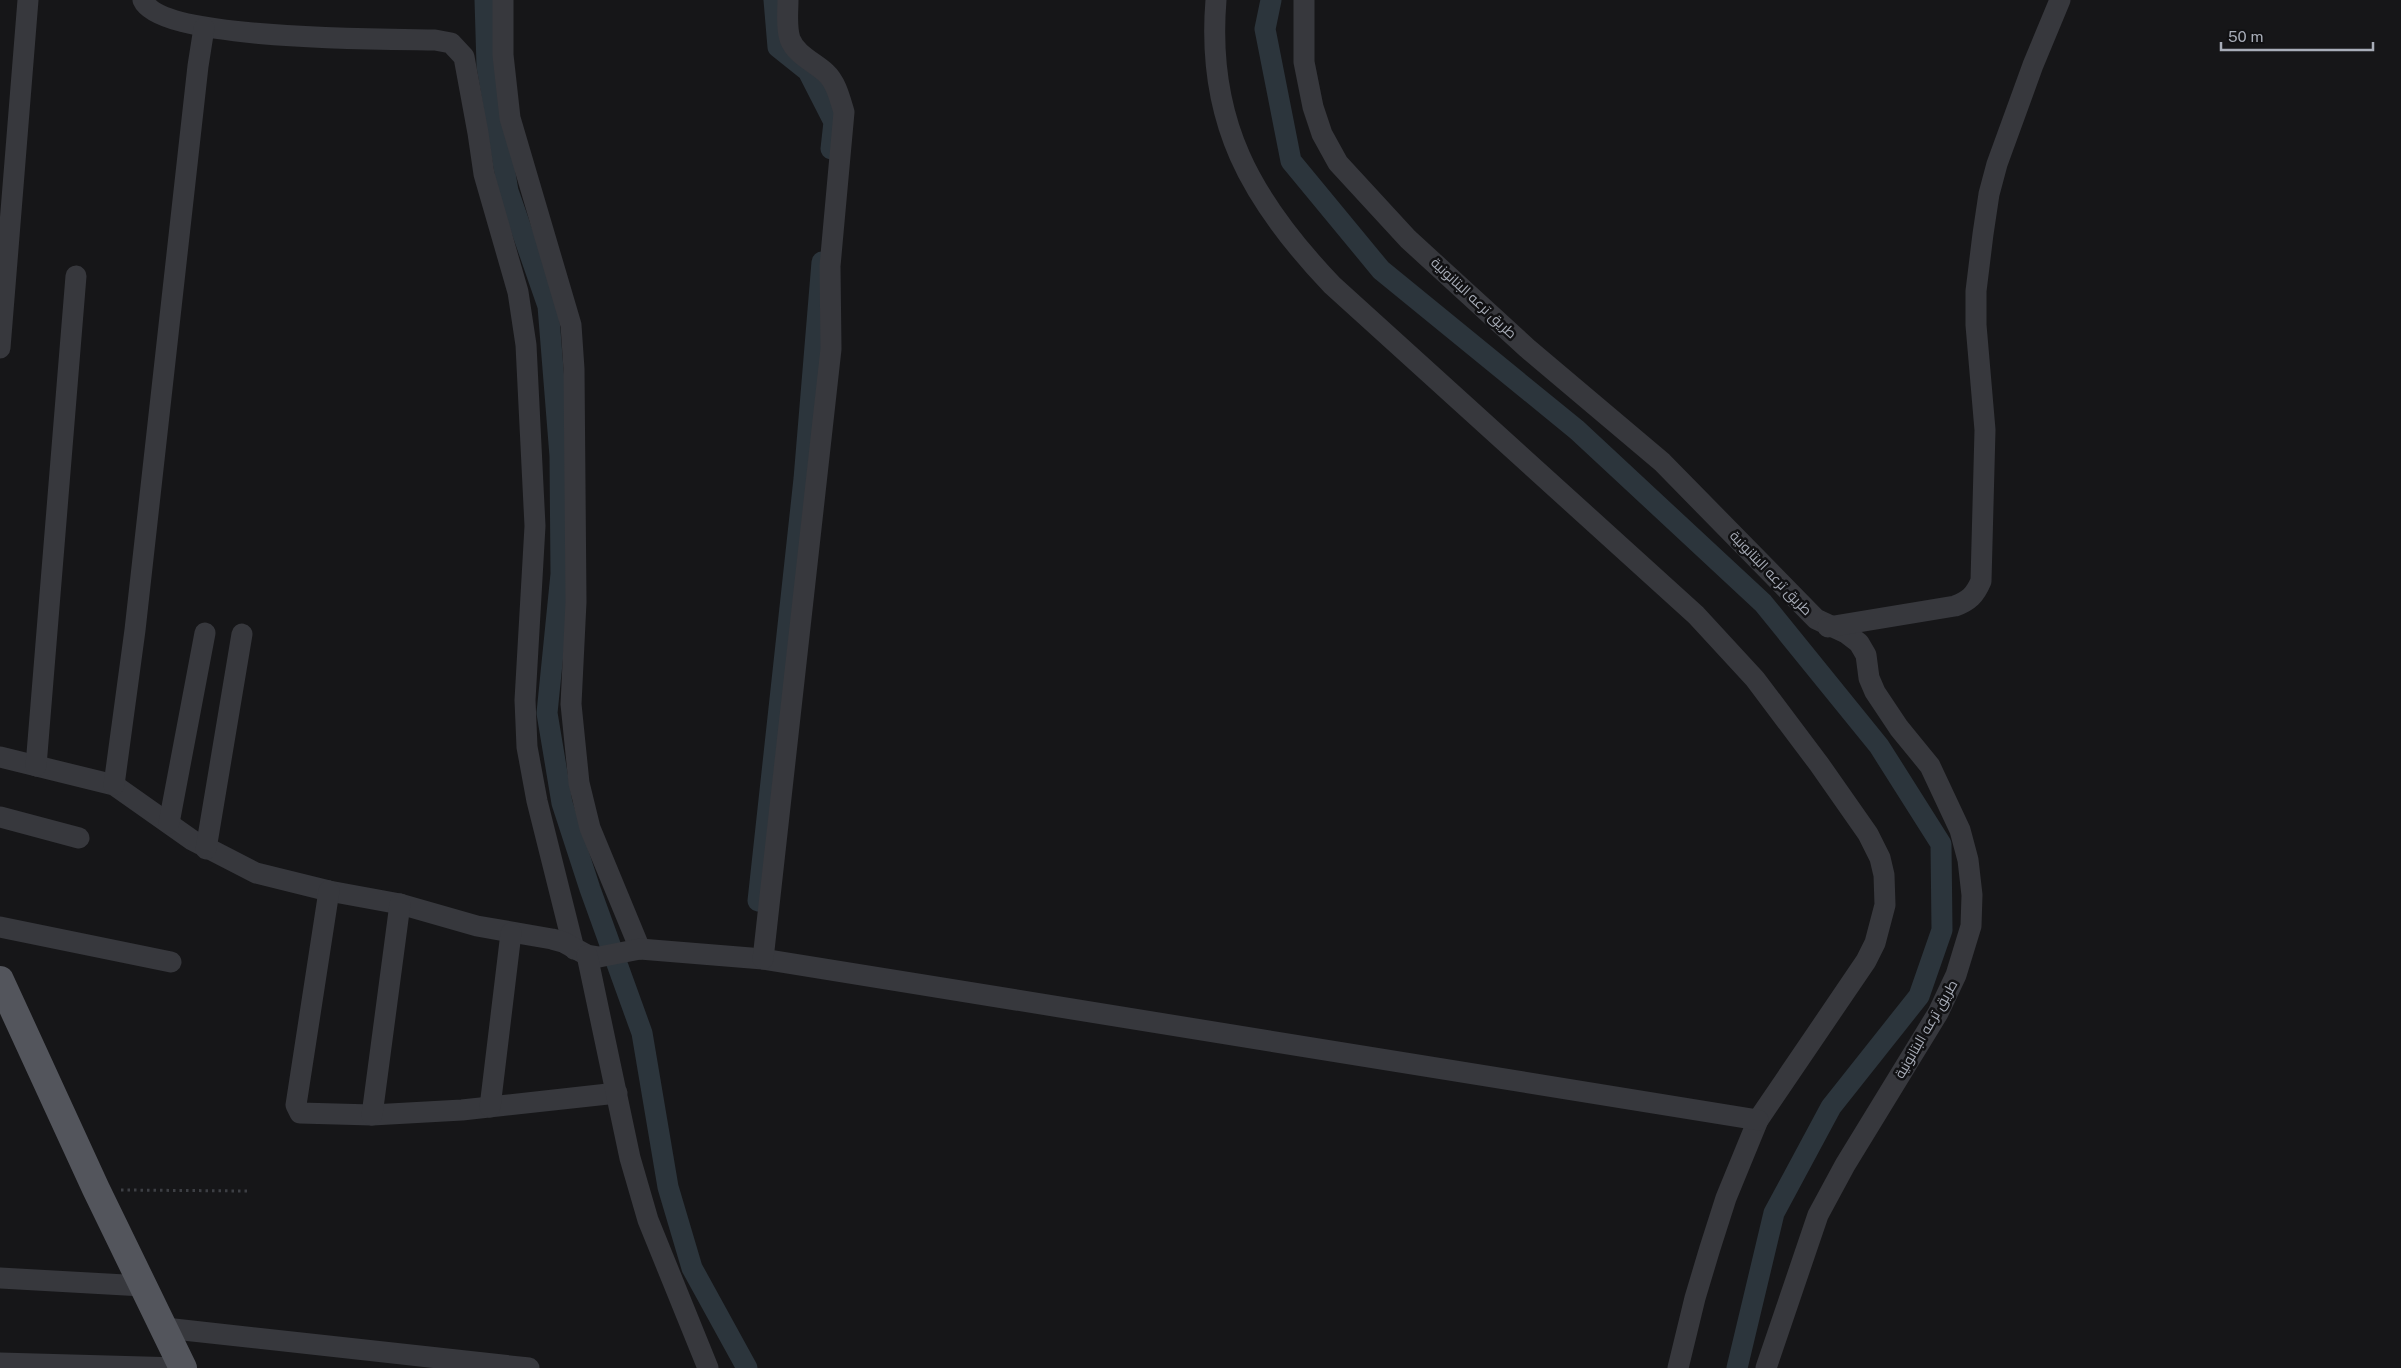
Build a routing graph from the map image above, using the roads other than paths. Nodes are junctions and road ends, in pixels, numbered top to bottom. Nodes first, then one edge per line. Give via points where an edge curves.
1 (28, 0) edge
2 (143, 0) edge
3 (503, 0) edge
4 (788, 0) edge
5 (1216, 0) edge
6 (1304, 0) edge
7 (2060, 0) edge
8 (204, 28) junction
9 (76, 276) dead end
10 (0, 348) edge
11 (1828, 627) junction
12 (205, 633) dead end
13 (242, 634) dead end
14 (0, 757) edge
15 (36, 766) junction
16 (114, 785) junction
17 (0, 817) edge
18 (169, 823) junction
19 (79, 838) dead end
20 (206, 849) junction
21 (329, 891) junction
22 (400, 904) junction
23 (0, 927) edge
24 (511, 933) junction
25 (633, 950) junction
26 (587, 954) junction
27 (762, 959) junction
28 (171, 962) dead end
29 (0, 981) edge
30 (617, 1093) junction
31 (490, 1107) junction
32 (372, 1115) junction
33 (1758, 1120) junction
34 (0, 1278) edge
35 (144, 1286) junction
36 (164, 1328) junction
37 (0, 1363) edge
38 (182, 1368) edge
39 (529, 1368) edge
40 (708, 1368) edge
41 (1678, 1368) edge
42 (1766, 1368) edge

1 - 10 street
2 - 8 street via 153,11
3 - 25 street via 503,55 510,118 571,324 576,592 571,704 579,783 590,828
4 - 27 street via 789,38 794,47 828,74 844,112 830,266 831,349
5 - 33 street via 1217,75 1224,118 1240,157 1282,228 1354,305 1696,615 1755,679 1868,834 1880,858 1886,890 1875,943 1854,980
6 - 11 street, طريق ترعه البتانونية via 1304,62 1313,107 1331,155 1408,239 1527,348 1662,462 1816,619
7 - 11 street via 1996,164 1983,234 1976,291 1985,430 1981,581 1976,593 1955,606
8 - 16 street via 135,630
8 - 26 street via 284,36 435,40 451,43 464,57 484,174 518,292 526,345 534,526 524,700 527,747 537,801
9 - 15 street
11 - 42 street, طريق ترعه البتانونية via 1846,633 1860,643 1875,692 1930,766 1948,802 1968,860 1971,926 1956,975 1938,1013 1818,1215
12 - 18 street
13 - 20 street
14 - 15 street
15 - 16 street
16 - 18 street
17 - 19 street
18 - 20 street
20 - 21 street via 256,873
21 - 22 street
21 - 32 street via 297,1110 305,1114
22 - 24 street via 451,920
22 - 32 street
23 - 28 street
24 - 26 street via 558,941
24 - 31 street
25 - 26 street
25 - 27 street
26 - 30 street
27 - 33 street
29 - 35 main road
30 - 31 street
30 - 40 street via 630,1158 648,1220
31 - 32 street
33 - 41 street via 1726,1198 1694,1298
34 - 35 street
35 - 36 main road
36 - 38 main road
36 - 39 street
37 - 38 street

